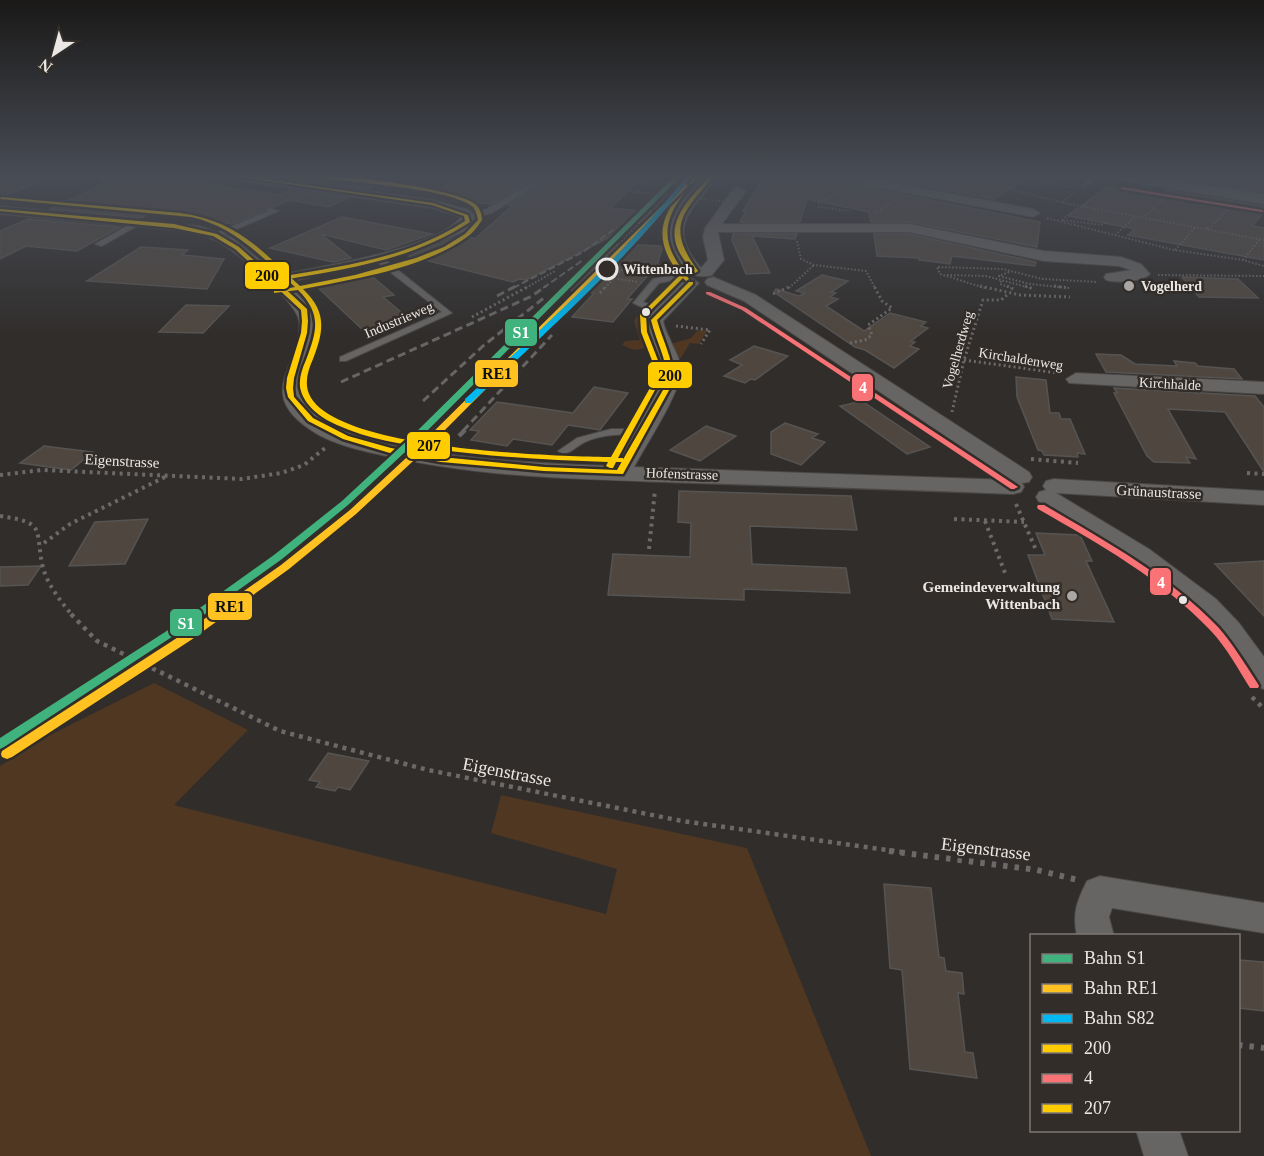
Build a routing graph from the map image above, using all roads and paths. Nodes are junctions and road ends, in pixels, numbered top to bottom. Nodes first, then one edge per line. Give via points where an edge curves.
1 (125, 230) edge
2 (194, 230) edge
3 (228, 230) edge
4 (457, 230) edge
5 (633, 230) edge
6 (675, 230) edge
7 (712, 230) edge
8 (798, 230) edge
9 (919, 230) edge
10 (1093, 230) edge
11 (1120, 230) edge
12 (1194, 230) edge
13 (1207, 230) edge
14 (1220, 230) edge
15 (215, 235) junction
16 (1114, 235) junction
17 (1259, 239) junction
18 (1264, 239) edge
19 (99, 244) dead end
20 (1174, 250) junction
21 (376, 257) junction
22 (1243, 260) junction
23 (814, 265) junction
24 (666, 266) dead end
25 (1264, 266) edge
26 (950, 267) junction
27 (955, 267) junction
28 (961, 267) junction
29 (966, 268) junction
30 (973, 268) junction
31 (980, 268) junction
32 (624, 269) dead end
33 (661, 270) dead end
34 (555, 271) dead end
35 (1010, 271) junction
36 (940, 274) junction
37 (1142, 274) junction
38 (953, 275) junction
39 (958, 275) junction
40 (964, 275) junction
41 (973, 275) junction
42 (1028, 275) junction
43 (984, 276) junction
44 (1264, 276) edge
45 (1112, 277) joint
46 (695, 278) junction
47 (618, 279) dead end
48 (274, 280) junction
49 (1063, 280) junction
50 (960, 281) junction
51 (1001, 281) junction
52 (642, 282) dead end
53 (580, 284) dead end
54 (1021, 284) junction
55 (1017, 285) junction
56 (1069, 288) junction
57 (1011, 289) junction
58 (1034, 289) dead end
59 (1016, 291) junction
60 (600, 293) dead end
61 (771, 295) dead end
62 (1009, 295) junction
63 (661, 315) junction
64 (472, 317) dead end
65 (701, 344) dead end
66 (846, 344) dead end
67 (342, 359) dead end
68 (964, 360) junction
69 (1076, 379) joint
70 (1264, 388) edge
71 (952, 411) dead end
72 (642, 432) junction
73 (339, 436) junction
74 (564, 451) dead end
75 (1078, 463) dead end
76 (620, 472) junction
77 (1247, 473) dead end
78 (1264, 474) edge
79 (0, 475) edge
80 (170, 475) junction
81 (656, 479) dead end
82 (1019, 480) junction
83 (1051, 492) junction
84 (1264, 498) edge
85 (0, 516) edge
86 (954, 519) dead end
87 (985, 520) junction
88 (1024, 522) junction
89 (44, 543) junction
90 (649, 549) dead end
91 (1036, 550) dead end
92 (1005, 573) dead end
93 (1264, 679) edge
94 (1101, 891) junction
95 (1264, 918) edge
96 (1095, 934) edge
97 (1240, 1045) edge
98 (1264, 1048) edge
99 (1157, 1132) edge
100 (1166, 1156) edge

1 - 19 lane
2 - 15 street, Hofenstrasse
3 - 15 lane
4 - 21 street
5 - 53 path
6 - 46 street via 675,240
7 - 46 street via 716,260
8 - 23 path via 801,259
9 - 37 street via 1044,256 1121,262 1136,267
10 - 16 path
11 - 16 path
12 - 20 path
13 - 17 path
14 - 18 path
15 - 48 street, Hofenstrasse
16 - 20 path
17 - 18 path
17 - 22 path
20 - 22 path
21 - 48 street
21 - 67 lane, Industrieweg via 448,313
22 - 25 path
23 - 61 path via 789,291
23 - 66 path via 866,271 877,297 892,308 868,325 872,335
24 - 32 path via 636,264
26 - 27 path
26 - 36 path via 937,267
26 - 38 path
27 - 28 path
27 - 39 path
28 - 29 path
28 - 40 path
29 - 30 path
29 - 41 path
30 - 31 path
30 - 41 path
31 - 35 path
31 - 43 path
33 - 60 path via 642,266 621,270
34 - 64 path
35 - 42 path
35 - 54 path via 999,276
36 - 38 path
36 - 50 path
37 - 44 path
37 - 45 street
38 - 39 path
39 - 40 path
40 - 41 path
41 - 43 path
41 - 50 path
42 - 49 path
42 - 54 path
43 - 51 path
45 - 49 path via 1101,282
46 - 63 street
46 - 63 lane via 656,281 638,303
46 - 82 street via 750,298
47 - 52 path
48 - 73 street, Hofenstrasse via 304,309 308,320 291,380 291,397 300,413
49 - 56 path
50 - 62 path
51 - 55 path
51 - 57 path
54 - 55 path
54 - 56 path
54 - 58 path
54 - 59 path, Vogelherdweg
55 - 57 path
56 - 62 path via 1071,295 1052,299
57 - 59 path
59 - 62 path, Vogelherdweg
62 - 68 path, Vogelherdweg via 1001,300 983,300
63 - 65 path via 710,330
63 - 72 street via 655,317 653,324 672,367 670,382
68 - 69 path, Kirchaldenweg via 1051,371
68 - 71 path, Vogelherdweg
69 - 70 street, Kirchhalde
72 - 74 lane via 591,436
72 - 76 street
73 - 76 street, Hofenstrasse via 378,448 490,467
73 - 80 path, Eigenstrasse via 304,465 281,473 242,479
75 - 82 path
76 - 82 street, Hofenstrasse
77 - 78 path
79 - 80 path, Eigenstrasse via 42,470
80 - 89 path via 70,524
81 - 90 path
82 - 83 street via 1040,478
82 - 88 path
83 - 84 street, Grünaustrasse
83 - 93 street via 1207,605 1225,623
85 - 89 path via 29,523 39,531
86 - 87 path
87 - 88 path
87 - 92 path
88 - 91 path
89 - 94 path, Eigenstrasse via 46,578 75,621 97,641 280,731 428,770 682,821 1037,870 1070,876
94 - 95 street
94 - 96 street via 1091,917
97 - 98 path
99 - 100 street

